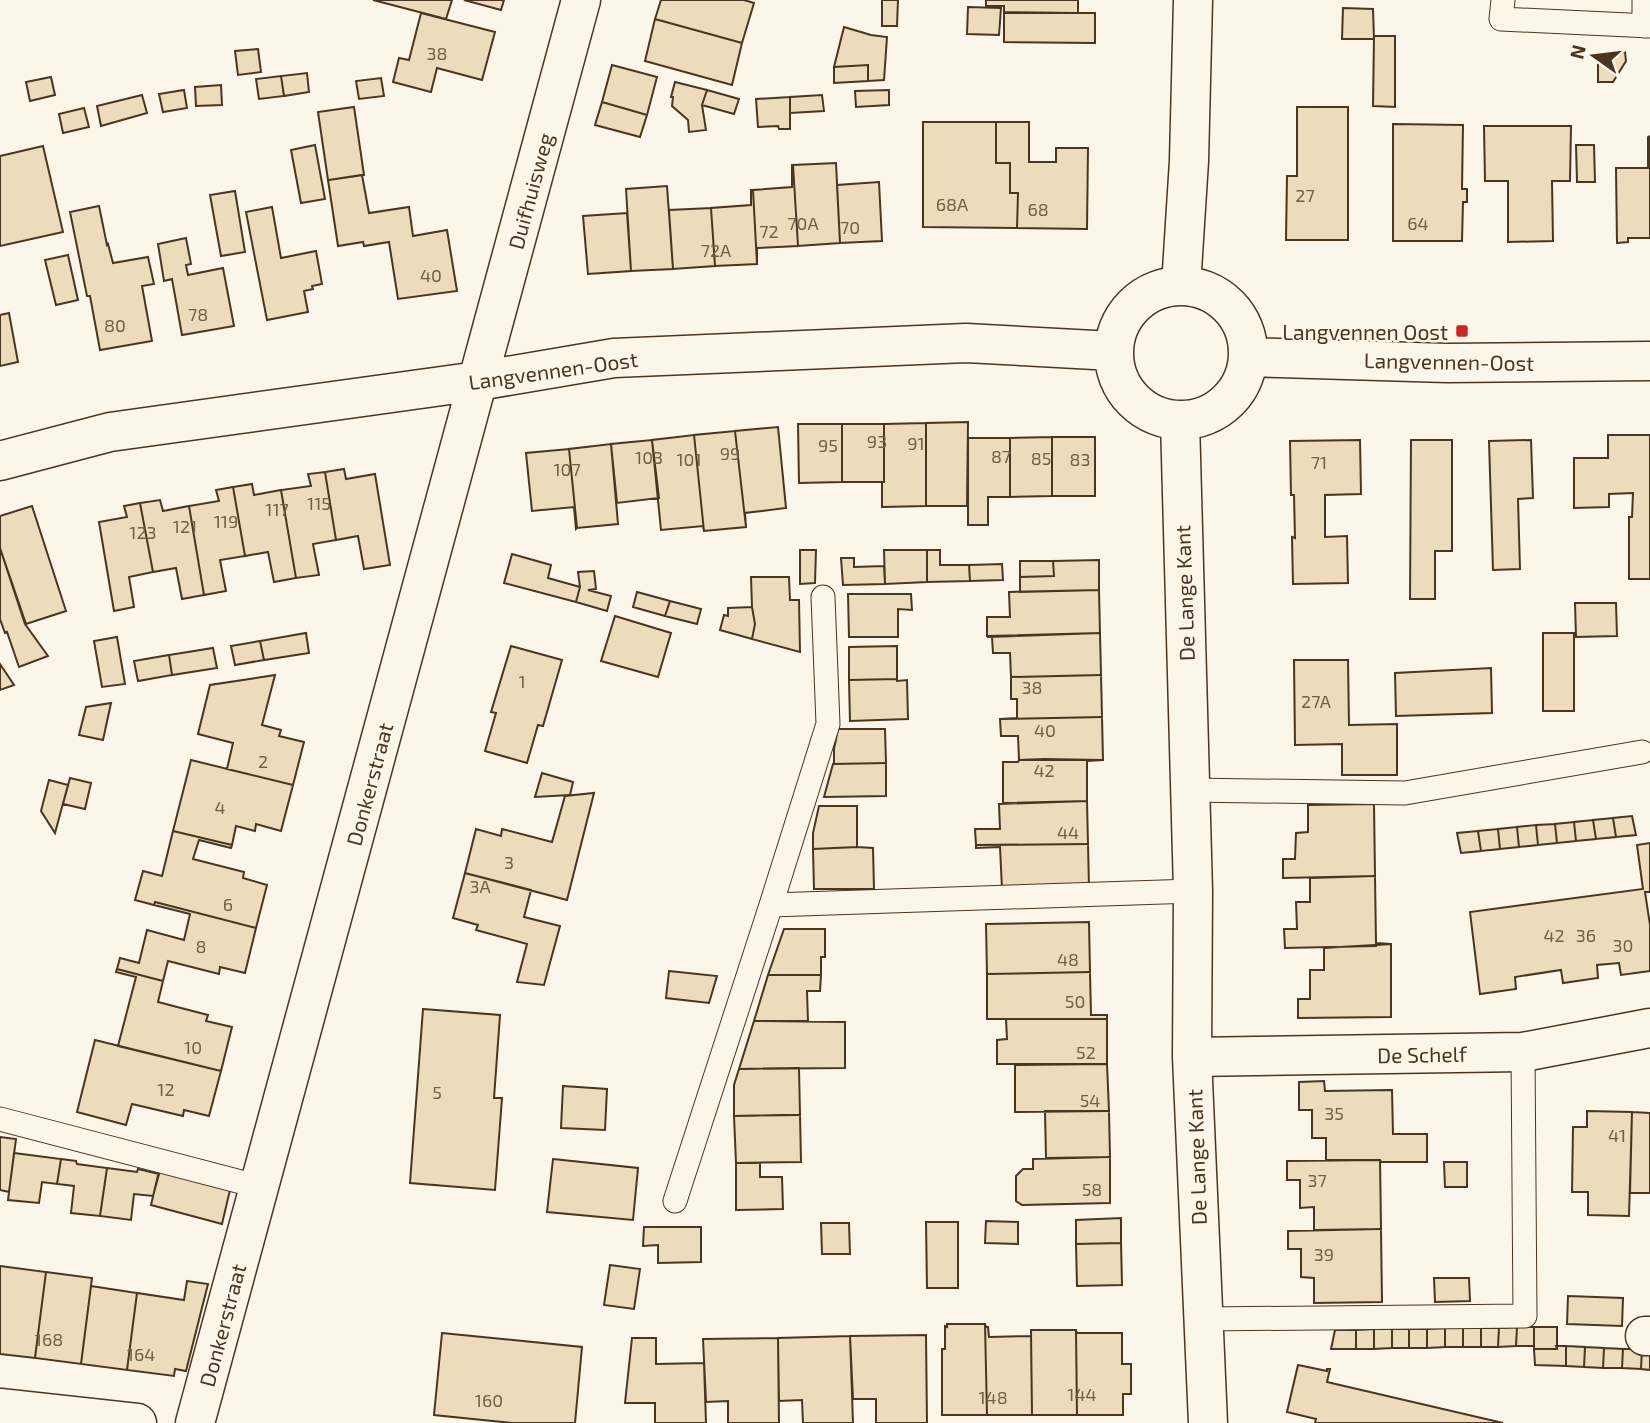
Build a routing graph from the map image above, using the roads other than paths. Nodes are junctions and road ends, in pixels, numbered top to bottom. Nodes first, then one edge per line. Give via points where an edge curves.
1 (581, 0) edge
2 (1193, 0) edge
3 (1503, 0) edge
4 (1644, 0) edge
5 (1647, 26) edge
6 (1181, 286) junction
7 (1114, 351) junction
8 (1249, 357) junction
9 (1650, 361) edge
10 (478, 381) junction
11 (1180, 421) junction
12 (0, 461) edge
13 (823, 597) dead end
14 (1642, 752) dead end
15 (1190, 790) junction
16 (1193, 891) junction
17 (771, 905) junction
18 (1650, 1028) edge
19 (1523, 1052) junction
20 (1192, 1057) junction
21 (0, 1119) edge
22 (260, 1187) junction
23 (675, 1201) dead end
24 (1203, 1319) junction
25 (0, 1408) edge
26 (137, 1423) edge
27 (195, 1423) edge
28 (1208, 1423) edge

1 - 10 street, Duifhuisweg
2 - 6 street
3 - 5 lane via 1501,19
4 - 5 lane
6 - 7 street via 1152,291 1133,306 1119,326
6 - 8 street via 1199,287 1220,297 1237,313 1247,334
7 - 10 street, Langvennen-Oost via 966,343 614,358
7 - 11 street via 1116,372 1140,407
8 - 9 street, Langvennen-Oost via 1447,363
8 - 11 street via 1242,382 1227,403 1205,416
10 - 12 street, Langvennen-Oost via 110,432
10 - 22 street, Donkerstraat
11 - 15 street, De Lange Kant
13 - 17 lane via 828,724
14 - 15 lane via 1405,793
15 - 16 street, De Lange Kant
16 - 17 lane
16 - 20 street, De Lange Kant
17 - 23 lane
18 - 19 street, De Schelf
19 - 20 street, De Schelf
19 - 24 lane via 1525,1316
20 - 24 street, De Lange Kant
21 - 22 lane
22 - 27 street, Donkerstraat
24 - 28 street, De Lange Kant
25 - 26 street

